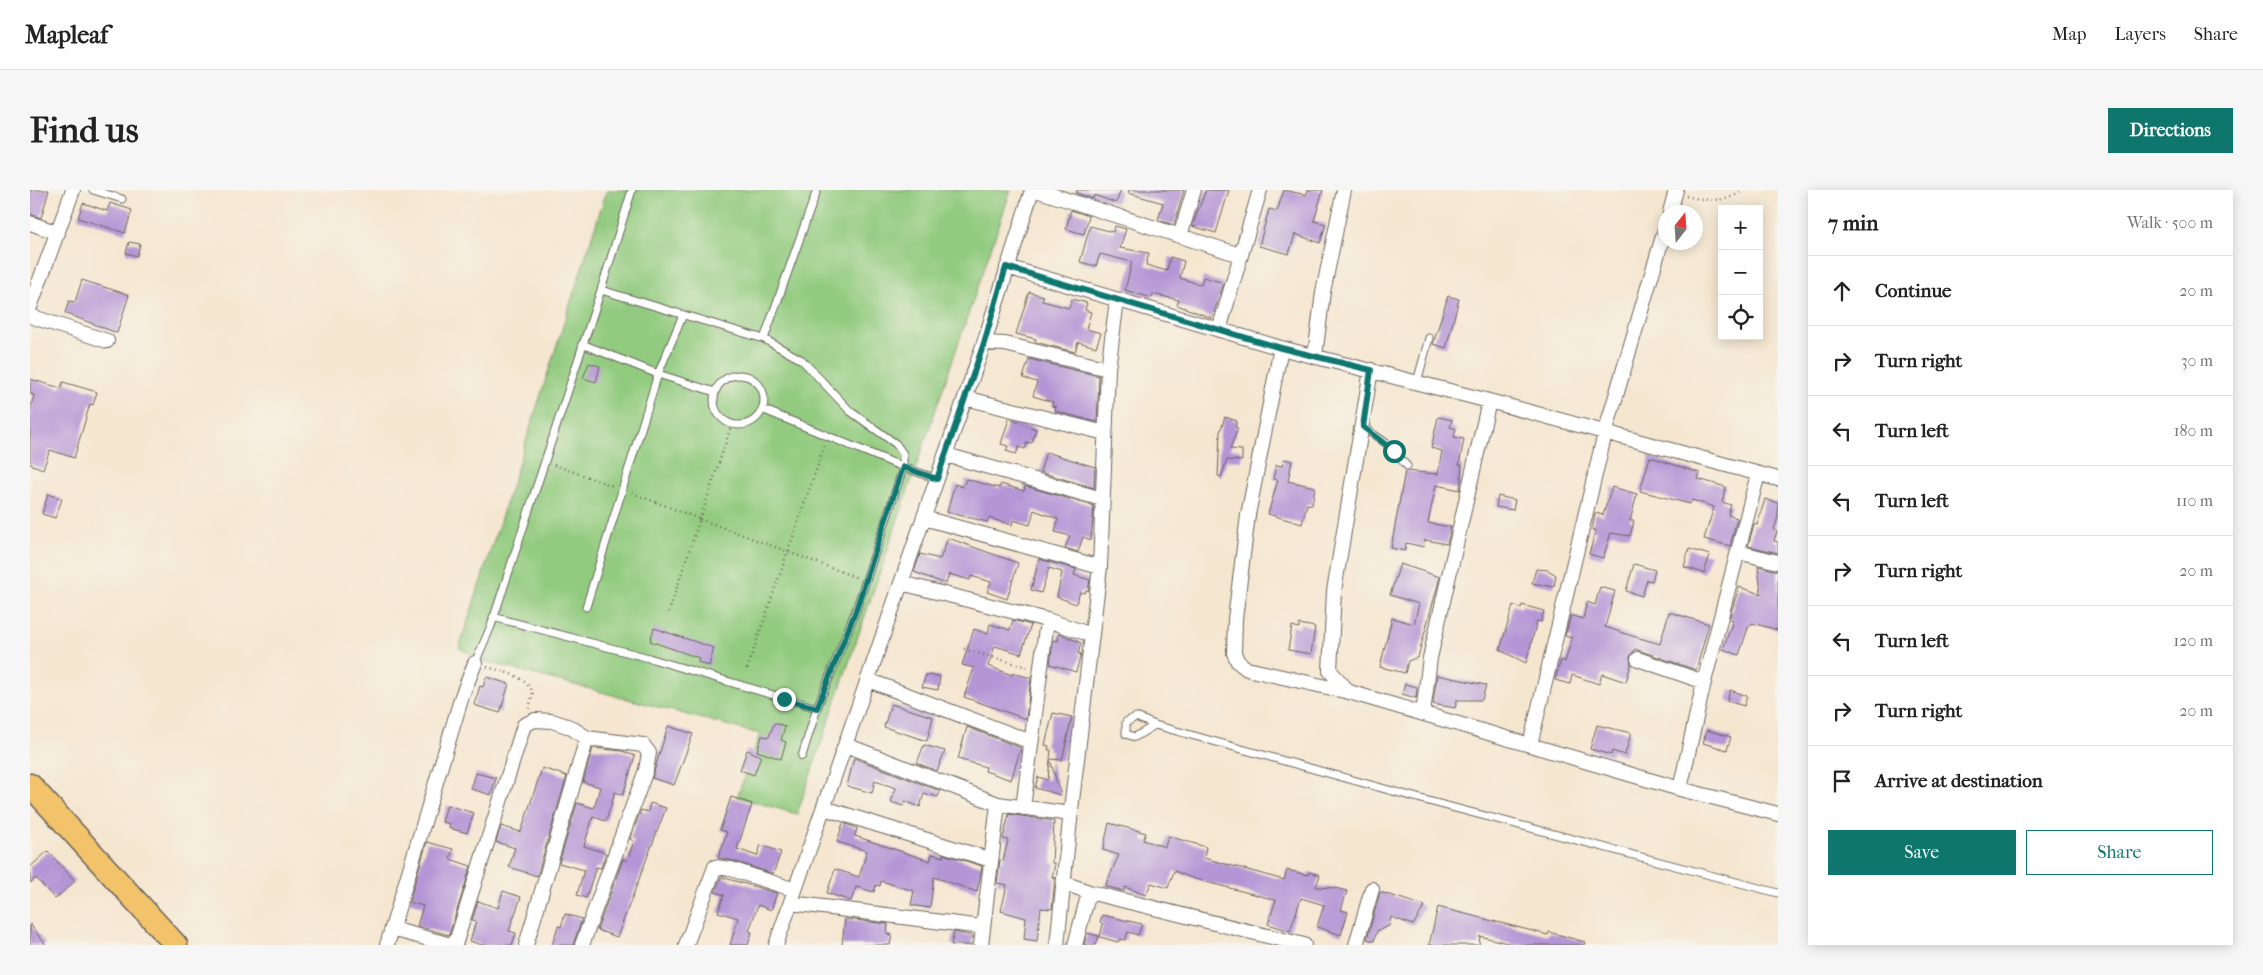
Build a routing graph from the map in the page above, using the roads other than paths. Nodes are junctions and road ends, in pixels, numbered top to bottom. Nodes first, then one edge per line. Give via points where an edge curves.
1 (73, 190) edge
2 (93, 190) edge
3 (632, 190) edge
4 (817, 190) edge
5 (1034, 190) edge
6 (1194, 190) edge
7 (1260, 190) edge
8 (1344, 190) edge
9 (1676, 192) edge
10 (122, 199) dead end
11 (1672, 205) edge
12 (30, 223) edge
13 (58, 233) junction
14 (1180, 236) junction
15 (1659, 250) edge
16 (1240, 256) junction
17 (1006, 267) junction
18 (601, 290) junction
19 (1117, 300) junction
20 (30, 307) edge
21 (684, 314) junction
22 (30, 316) edge
23 (1219, 330) junction
24 (1429, 338) dead end
25 (764, 339) junction
26 (107, 341) dead end
27 (984, 343) junction
28 (582, 344) junction
29 (1281, 348) junction
30 (1315, 356) junction
31 (1108, 369) junction
32 (1371, 370) junction
33 (658, 374) junction
34 (1417, 382) junction
35 (715, 392) junction
36 (965, 398) junction
37 (1489, 401) junction
38 (762, 409) junction
39 (1363, 427) junction
40 (1105, 433) junction
41 (1605, 433) junction
42 (946, 455) junction
43 (1407, 466) dead end
44 (903, 467) junction
45 (1758, 474) junction
46 (937, 479) junction
47 (1778, 480) edge
48 (1102, 499) junction
49 (924, 518) junction
50 (1738, 552) junction
51 (1778, 562) edge
52 (1100, 567) junction
53 (902, 583) junction
54 (586, 607) dead end
55 (493, 617) junction
56 (1047, 620) junction
57 (1092, 635) junction
58 (1638, 659) dead end
59 (475, 663) joint
60 (1330, 671) junction
61 (868, 680) junction
62 (1704, 682) junction
63 (1306, 684) junction
64 (1349, 692) junction
65 (817, 708) junction
66 (1423, 713) junction
67 (1156, 725) dead end
68 (587, 738) junction
69 (1030, 742) junction
70 (846, 745) junction
71 (1530, 746) junction
72 (802, 756) dead end
73 (30, 785) edge
74 (1680, 789) junction
75 (998, 804) junction
76 (824, 808) junction
77 (1024, 808) junction
78 (1071, 814) junction
79 (1778, 814) edge
80 (991, 860) junction
81 (1064, 883) junction
82 (1372, 888) dead end
83 (1089, 892) junction
84 (1778, 893) edge
85 (793, 896) junction
86 (982, 927) junction
87 (392, 929) junction
88 (176, 945) edge
89 (387, 945) edge
90 (451, 945) edge
91 (455, 945) edge
92 (526, 945) edge
93 (582, 945) edge
94 (686, 945) edge
95 (776, 945) edge
96 (981, 945) edge
97 (1057, 945) edge
98 (1075, 945) edge
99 (1304, 945) edge
100 (1356, 945) edge

1 - 13 street
2 - 10 lane
3 - 18 lane
4 - 25 lane
5 - 14 street
5 - 17 street
6 - 14 street
7 - 16 street
8 - 30 street via 1323,292
9 - 11 street
12 - 13 street
13 - 20 street
14 - 16 street
15 - 41 street
16 - 23 street
17 - 19 street
17 - 27 street
18 - 21 lane
18 - 28 lane
19 - 23 street
19 - 31 street
21 - 25 lane
21 - 33 lane
22 - 26 street
23 - 29 street
24 - 34 lane
25 - 44 lane via 802,360 850,412 896,444 902,454
27 - 31 street via 1005,344
27 - 36 street
28 - 33 lane
28 - 55 lane
29 - 30 street
29 - 63 street via 1248,515 1233,641 1238,662 1247,669
30 - 32 street
31 - 40 street
32 - 34 street
32 - 39 street
33 - 35 lane
33 - 54 lane
34 - 37 street
35 - 38 lane via 714,403 726,422 747,424 757,418
35 - 38 lane via 722,382 731,377 752,379 764,397
36 - 40 street
36 - 42 street
37 - 41 street
37 - 66 street via 1430,658
38 - 44 lane
39 - 43 lane via 1386,443
39 - 60 street via 1334,591
40 - 48 street
41 - 45 street
41 - 71 street
42 - 46 street
42 - 48 street
44 - 46 lane
44 - 65 lane via 865,581
45 - 47 street
45 - 50 street
46 - 49 street
48 - 52 street
49 - 52 street
49 - 53 street
50 - 51 street
50 - 62 street
52 - 57 street
53 - 56 street
53 - 61 street
55 - 59 lane
55 - 65 lane via 649,658
56 - 57 street
56 - 69 street
57 - 78 street
58 - 62 street
59 - 87 street via 462,696
60 - 63 street
60 - 64 street
61 - 69 street
61 - 70 street
62 - 74 street
63 - 64 street
64 - 66 street
65 - 72 lane
66 - 71 street
67 - 84 lane
68 - 91 street via 552,721 535,720 524,725
68 - 92 street
68 - 93 street via 643,745 649,756
69 - 77 street
70 - 75 street
70 - 76 street
71 - 74 street
73 - 88 main road
74 - 79 street
75 - 77 street
75 - 80 street
76 - 80 street
76 - 85 street
77 - 78 street
78 - 81 street
80 - 86 street
81 - 83 street
81 - 97 street
82 - 100 street
83 - 98 street
83 - 99 street
85 - 86 street
85 - 94 street via 731,869 716,867
85 - 95 street
86 - 96 street
87 - 89 street
87 - 90 street

